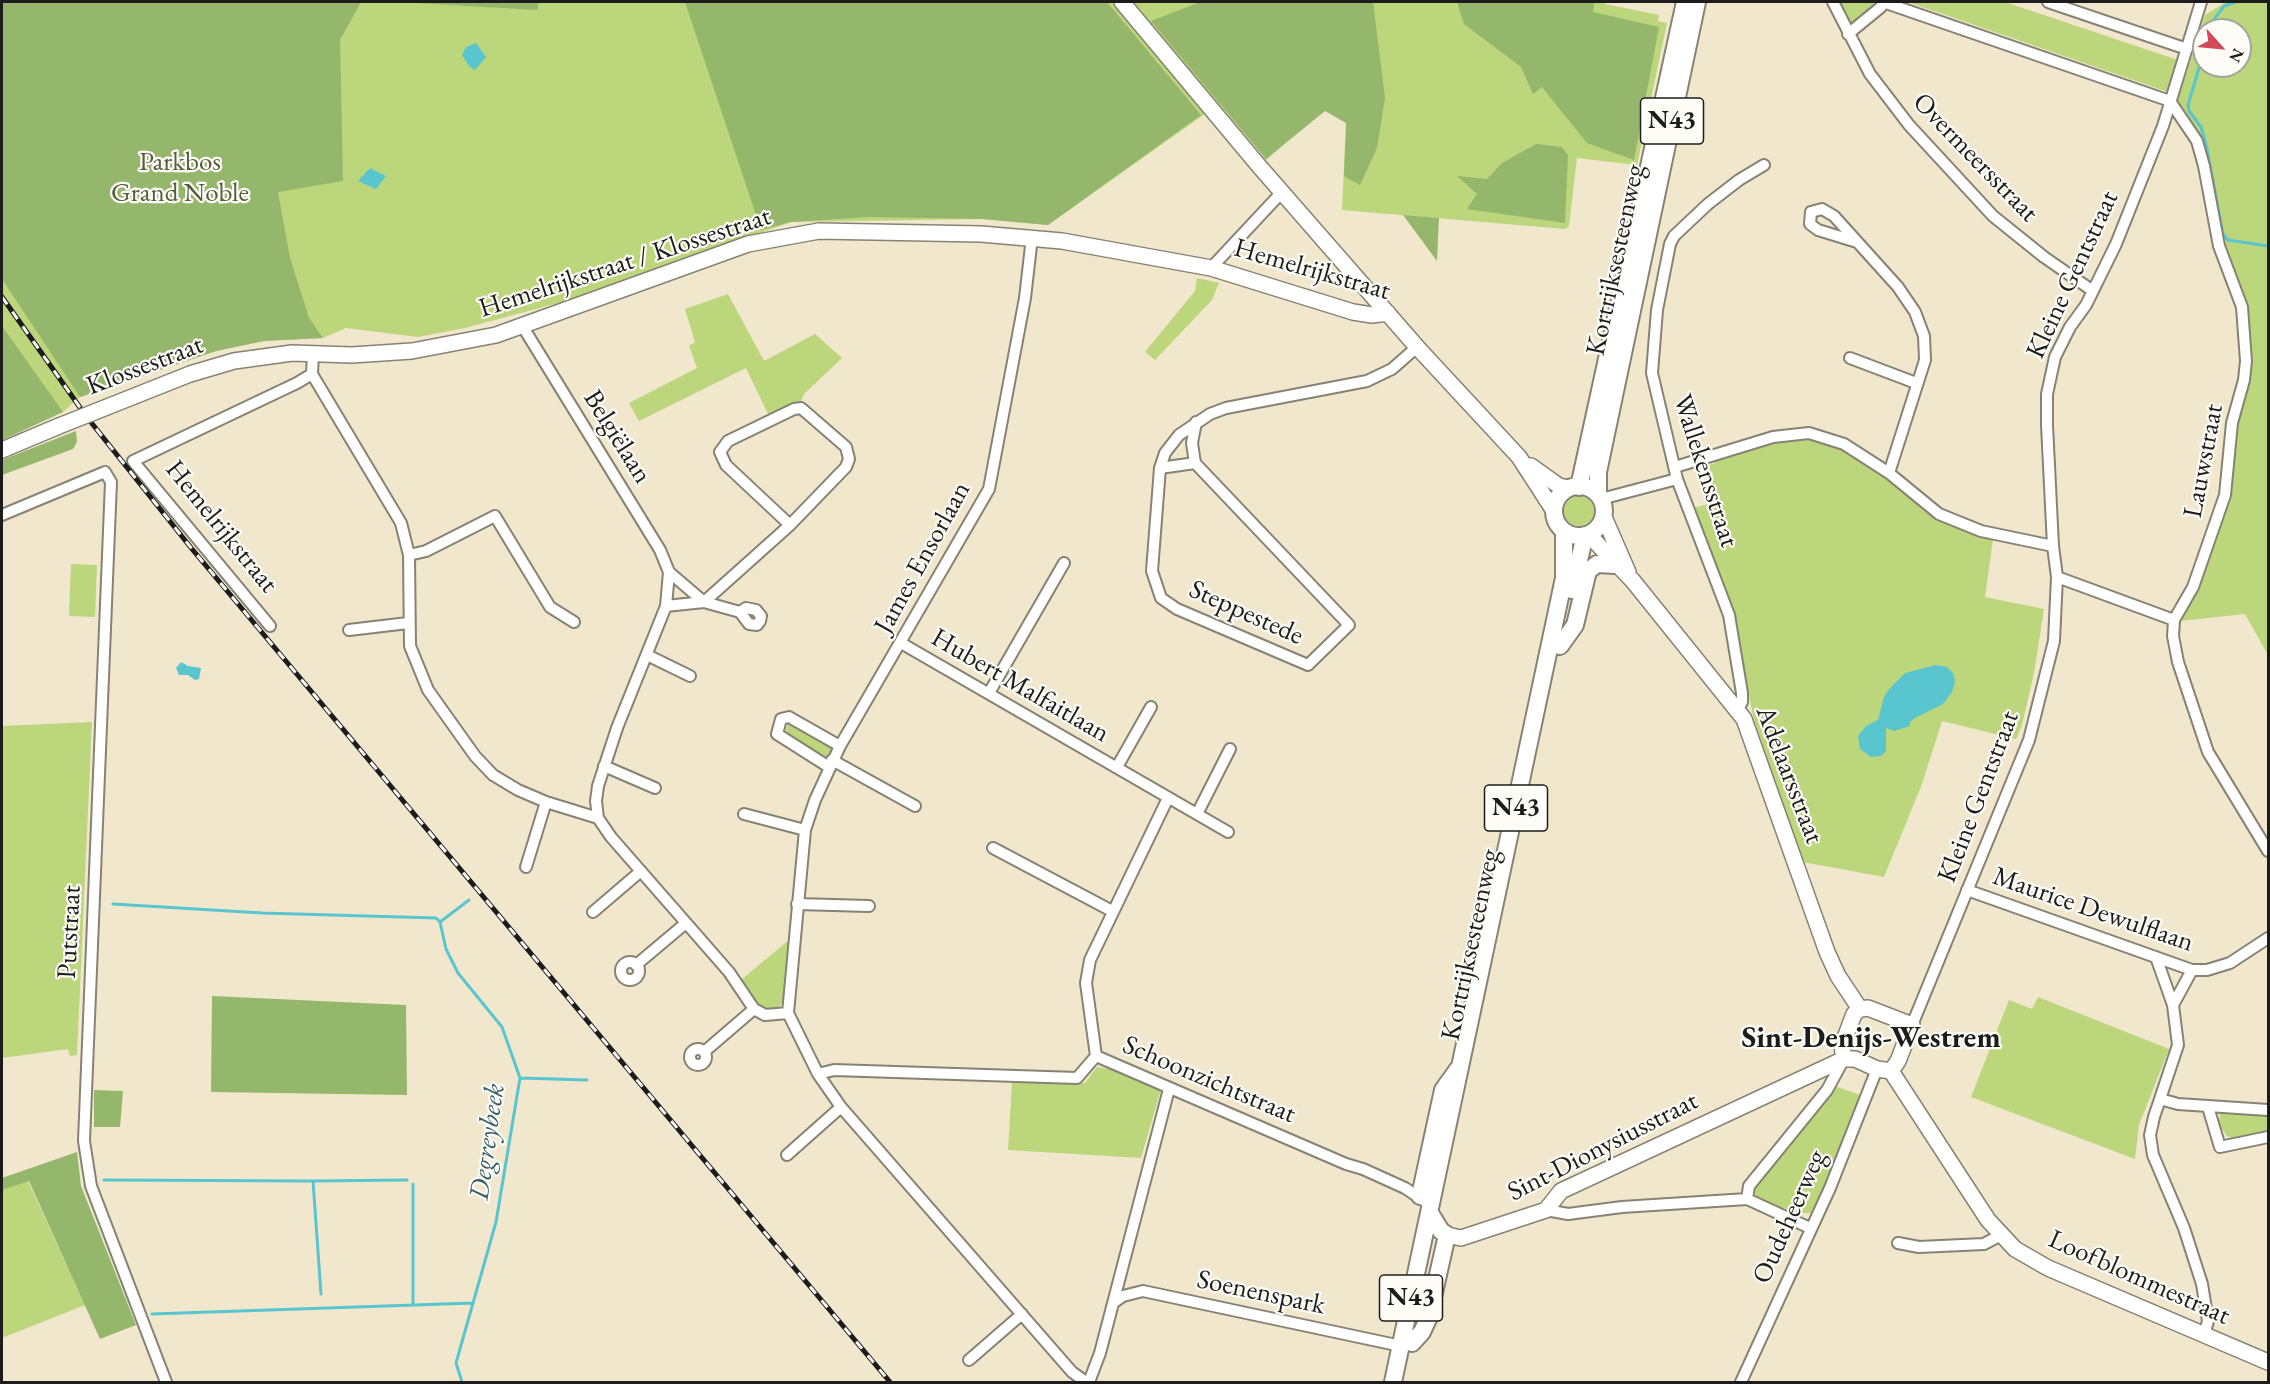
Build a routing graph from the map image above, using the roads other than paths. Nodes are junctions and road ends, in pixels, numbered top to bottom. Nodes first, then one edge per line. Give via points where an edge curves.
1 (1122, 2) edge
2 (1685, 2) edge
3 (1698, 2) edge
4 (1833, 2) edge
5 (2048, 2) edge
6 (2204, 3) edge
7 (1848, 34) junction
8 (2187, 49) junction
9 (2170, 101) junction
10 (1764, 165) dead end
11 (1282, 192) junction
12 (1032, 237) junction
13 (1646, 240) junction
14 (1857, 242) dead end
15 (1670, 244) junction
16 (1211, 268) junction
17 (2094, 291) junction
18 (1388, 313) junction
19 (523, 327) junction
20 (1417, 347) junction
21 (313, 353) junction
22 (1850, 358) dead end
23 (312, 374) junction
24 (1916, 383) junction
25 (1196, 422) junction
26 (2, 450) edge
27 (1519, 457) junction
28 (1195, 463) junction
29 (1674, 467) junction
30 (1160, 468) junction
31 (1888, 473) junction
32 (1677, 479) junction
33 (1574, 487) junction
34 (1600, 497) junction
35 (1554, 511) junction
36 (2, 515) edge
37 (1604, 517) junction
38 (790, 525) junction
39 (1564, 531) junction
40 (1587, 535) junction
41 (2052, 546) junction
42 (409, 555) junction
43 (1064, 563) dead end
44 (1615, 565) junction
45 (669, 572) junction
46 (2057, 577) junction
47 (1633, 582) junction
48 (704, 602) junction
49 (666, 606) junction
50 (740, 612) dead end
51 (2174, 620) junction
52 (574, 622) dead end
53 (408, 623) junction
54 (270, 626) dead end
55 (349, 630) dead end
56 (901, 643) junction
57 (1560, 646) junction
58 (647, 655) junction
59 (690, 676) dead end
60 (989, 693) junction
61 (1151, 707) dead end
62 (1738, 709) junction
63 (840, 746) junction
64 (1230, 749) dead end
65 (831, 763) junction
66 (604, 766) junction
67 (1117, 767) junction
68 (655, 788) dead end
69 (1168, 798) junction
70 (546, 802) junction
71 (915, 806) dead end
72 (744, 814) dead end
73 (1197, 814) junction
74 (598, 818) junction
75 (805, 830) junction
76 (1228, 832) dead end
77 (993, 848) dead end
78 (2268, 851) edge
79 (526, 867) dead end
80 (641, 871) junction
81 (1967, 890) junction
82 (797, 904) junction
83 (869, 906) dead end
84 (1112, 911) junction
85 (592, 912) dead end
86 (686, 923) junction
87 (2268, 938) edge
88 (2156, 957) junction
89 (636, 965) dead end
90 (2192, 970) junction
91 (2173, 1005) junction
92 (754, 1009) junction
93 (788, 1009) junction
94 (1860, 1009) junction
95 (1912, 1025) junction
96 (704, 1052) dead end
97 (1096, 1056) junction
98 (1844, 1059) junction
99 (1462, 1063) junction
100 (1884, 1070) junction
101 (818, 1074) junction
102 (1169, 1089) junction
103 (2160, 1099) junction
104 (841, 1107) junction
105 (2208, 1107) junction
106 (2268, 1110) edge
107 (2268, 1137) edge
108 (787, 1155) dead end
109 (1420, 1196) junction
110 (1747, 1199) junction
111 (1546, 1210) junction
112 (1438, 1224) junction
113 (1810, 1228) junction
114 (2001, 1235) junction
115 (1898, 1244) dead end
116 (1113, 1303) junction
117 (1022, 1314) junction
118 (2204, 1335) junction
119 (1406, 1345) junction
120 (969, 1360) dead end
121 (2267, 1360) edge
122 (1085, 1381) edge
123 (166, 1383) edge
124 (1393, 1383) edge
125 (1403, 1383) edge
126 (1741, 1383) edge

1 - 11 street
2 - 33 main road, Kortrijksesteenweg / N43
3 - 13 main road, Kortrijksesteenweg / N43
4 - 7 street, Overmeersstraat
5 - 8 street
6 - 8 street, Kleine Gentstraat
7 - 9 street via 1883,2
7 - 17 street, Overmeersstraat via 1884,94 1993,216
8 - 9 street, Kleine Gentstraat
9 - 17 street, Kleine Gentstraat
9 - 51 street, Lauwstraat via 2197,141 2218,246 2242,307 2246,352 2244,380 2232,423 2225,495 2193,587
10 - 15 street, Wallekensstraat via 1708,204
11 - 16 street
11 - 18 street
12 - 16 street, Hemelrijkstraat / Klossestraat
12 - 19 street, Hemelrijkstraat / Klossestraat via 845,231 793,234 748,244
12 - 56 street, James Ensorlaan via 989,489
13 - 15 street
13 - 34 main road, Kortrijksesteenweg / N43 via 1598,472
14 - 24 street via 1898,286 1915,312 1924,336 1925,360
15 - 29 street, Wallekensstraat via 1657,310 1652,373
16 - 18 street, Hemelrijkstraat via 1353,312
17 - 41 street, Kleine Gentstraat via 2055,357 2047,394
18 - 20 street, Hemelrijkstraat
19 - 21 street, Hemelrijkstraat / Klossestraat via 412,351
19 - 45 street, Belgiëlaan via 660,550
20 - 25 street, Steppestede via 1392,369 1367,381 1226,408
20 - 27 street, Hemelrijkstraat
21 - 23 street
21 - 26 street, Klossestraat, bridge via 256,357 210,367
22 - 24 street
23 - 42 street via 401,523
23 - 54 street, Hemelrijkstraat via 134,461
24 - 31 street
25 - 28 street via 1192,443
25 - 30 street, Steppestede via 1179,435 1165,453
27 - 33 street, Hemelrijkstraat via 1549,480
27 - 35 street, Hemelrijkstraat
28 - 30 street
28 - 30 street, Steppestede via 1349,625 1308,665 1177,609 1161,598 1152,571
29 - 31 street via 1773,437 1809,433 1844,444
29 - 32 street, Wallekensstraat
31 - 41 street via 1939,514 1981,531
32 - 34 street
32 - 62 street, Wallekensstraat via 1729,615 1742,693
33 - 34 main road via 1590,488
33 - 35 main road, N43 via 1561,494
34 - 37 main road, N43
35 - 39 main road, N43 via 1556,522
36 - 123 street, Putstraat via 105,472 111,482 87,1034 86,1164
37 - 40 main road
37 - 47 street, Adelaarsstraat
38 - 38 street via 726,465 720,452 728,441 801,408 846,447 849,459 845,468
38 - 48 street
39 - 40 main road
39 - 99 main road, Kortrijksesteenweg / N43 via 1564,578
40 - 44 street, Adelaarsstraat
40 - 57 main road, Kortrijksesteenweg / N43
41 - 46 street, Kleine Gentstraat
42 - 52 street via 426,551 495,516 550,607
42 - 53 street
43 - 60 street
44 - 47 street, Adelaarsstraat
44 - 57 main road, N43 via 1597,564 1588,572 1575,625
45 - 48 street, Belgiëlaan
45 - 49 street, Belgiëlaan
46 - 51 street
46 - 81 street, Kleine Gentstraat via 2054,640 2029,741
47 - 62 street, Adelaarsstraat
48 - 49 street, Belgiëlaan
48 - 50 street, Belgiëlaan
49 - 58 street, Belgiëlaan
51 - 78 street via 2178,662 2203,741
53 - 55 street
53 - 70 street via 410,646 428,690 475,756 500,779
56 - 60 street, Hubert Malfaitlaan
56 - 63 street, James Ensorlaan
57 - 112 main road, Kortrijksesteenweg / N43
58 - 59 street
58 - 66 street, Belgiëlaan
60 - 67 street, Hubert Malfaitlaan
61 - 67 street, Hubert Malfaitlaan
62 - 94 street, Adelaarsstraat via 1827,952
63 - 65 street, James Ensorlaan
63 - 65 street via 789,717 781,719 777,734
64 - 73 street
65 - 71 street
65 - 75 street, James Ensorlaan
66 - 68 street
66 - 74 street, Belgiëlaan via 596,801
67 - 69 street, Hubert Malfaitlaan
69 - 73 street, Hubert Malfaitlaan
69 - 84 street
70 - 74 street
70 - 79 street
72 - 75 street
73 - 76 street, Hubert Malfaitlaan
74 - 80 street
75 - 82 street, James Ensorlaan
77 - 84 street
80 - 85 street
80 - 86 street
81 - 88 street, Maurice Dewulflaan
81 - 95 street, Kleine Gentstraat
82 - 83 street
82 - 93 street, James Ensorlaan
84 - 97 street via 1090,960 1086,983
86 - 89 street
86 - 92 street via 729,972
87 - 90 street, Maurice Dewulflaan via 2230,963
88 - 90 street, Maurice Dewulflaan
88 - 91 street
90 - 91 street
91 - 103 street via 2178,1045
92 - 93 street via 765,1015
92 - 96 street
93 - 101 street
94 - 95 street via 1868,1008
94 - 98 street via 1854,1014 1842,1047
95 - 100 street via 1898,1061
97 - 101 street, Schoonzichtstraat via 1077,1078 834,1070
97 - 102 street, Schoonzichtstraat
98 - 100 street
98 - 110 street via 1827,1090 1749,1186
98 - 111 street, Sint-Dionysiusstraat via 1561,1191
99 - 109 main road, N43 via 1443,1090
99 - 112 main road, Kortrijksesteenweg / N43
100 - 113 street, Oudeheerweg
100 - 114 street, Loofblommestraat
101 - 104 street
102 - 109 street, Schoonzichtstraat
102 - 116 street
103 - 105 street
103 - 118 street via 2150,1135 2153,1155 2184,1228 2202,1284 2208,1321
104 - 108 street
104 - 117 street
105 - 106 street
105 - 107 street via 2220,1148
109 - 112 street
110 - 111 street via 1568,1214
110 - 113 street
111 - 112 street, Sint-Dionysiusstraat via 1461,1238
112 - 119 main road, Kortrijksesteenweg / N43
112 - 119 main road, Kortrijksesteenweg / N43 via 1428,1319 1422,1332
113 - 126 street, Oudeheerweg
114 - 115 street via 1984,1244
114 - 118 street, Loofblommestraat via 2015,1249 2048,1268
116 - 119 street, Soenenspark via 1143,1291
116 - 122 street via 1100,1353
117 - 120 street
117 - 122 street
118 - 121 street, Loofblommestraat
119 - 124 main road, Kortrijksesteenweg / N43
119 - 125 main road, Kortrijksesteenweg / N43

